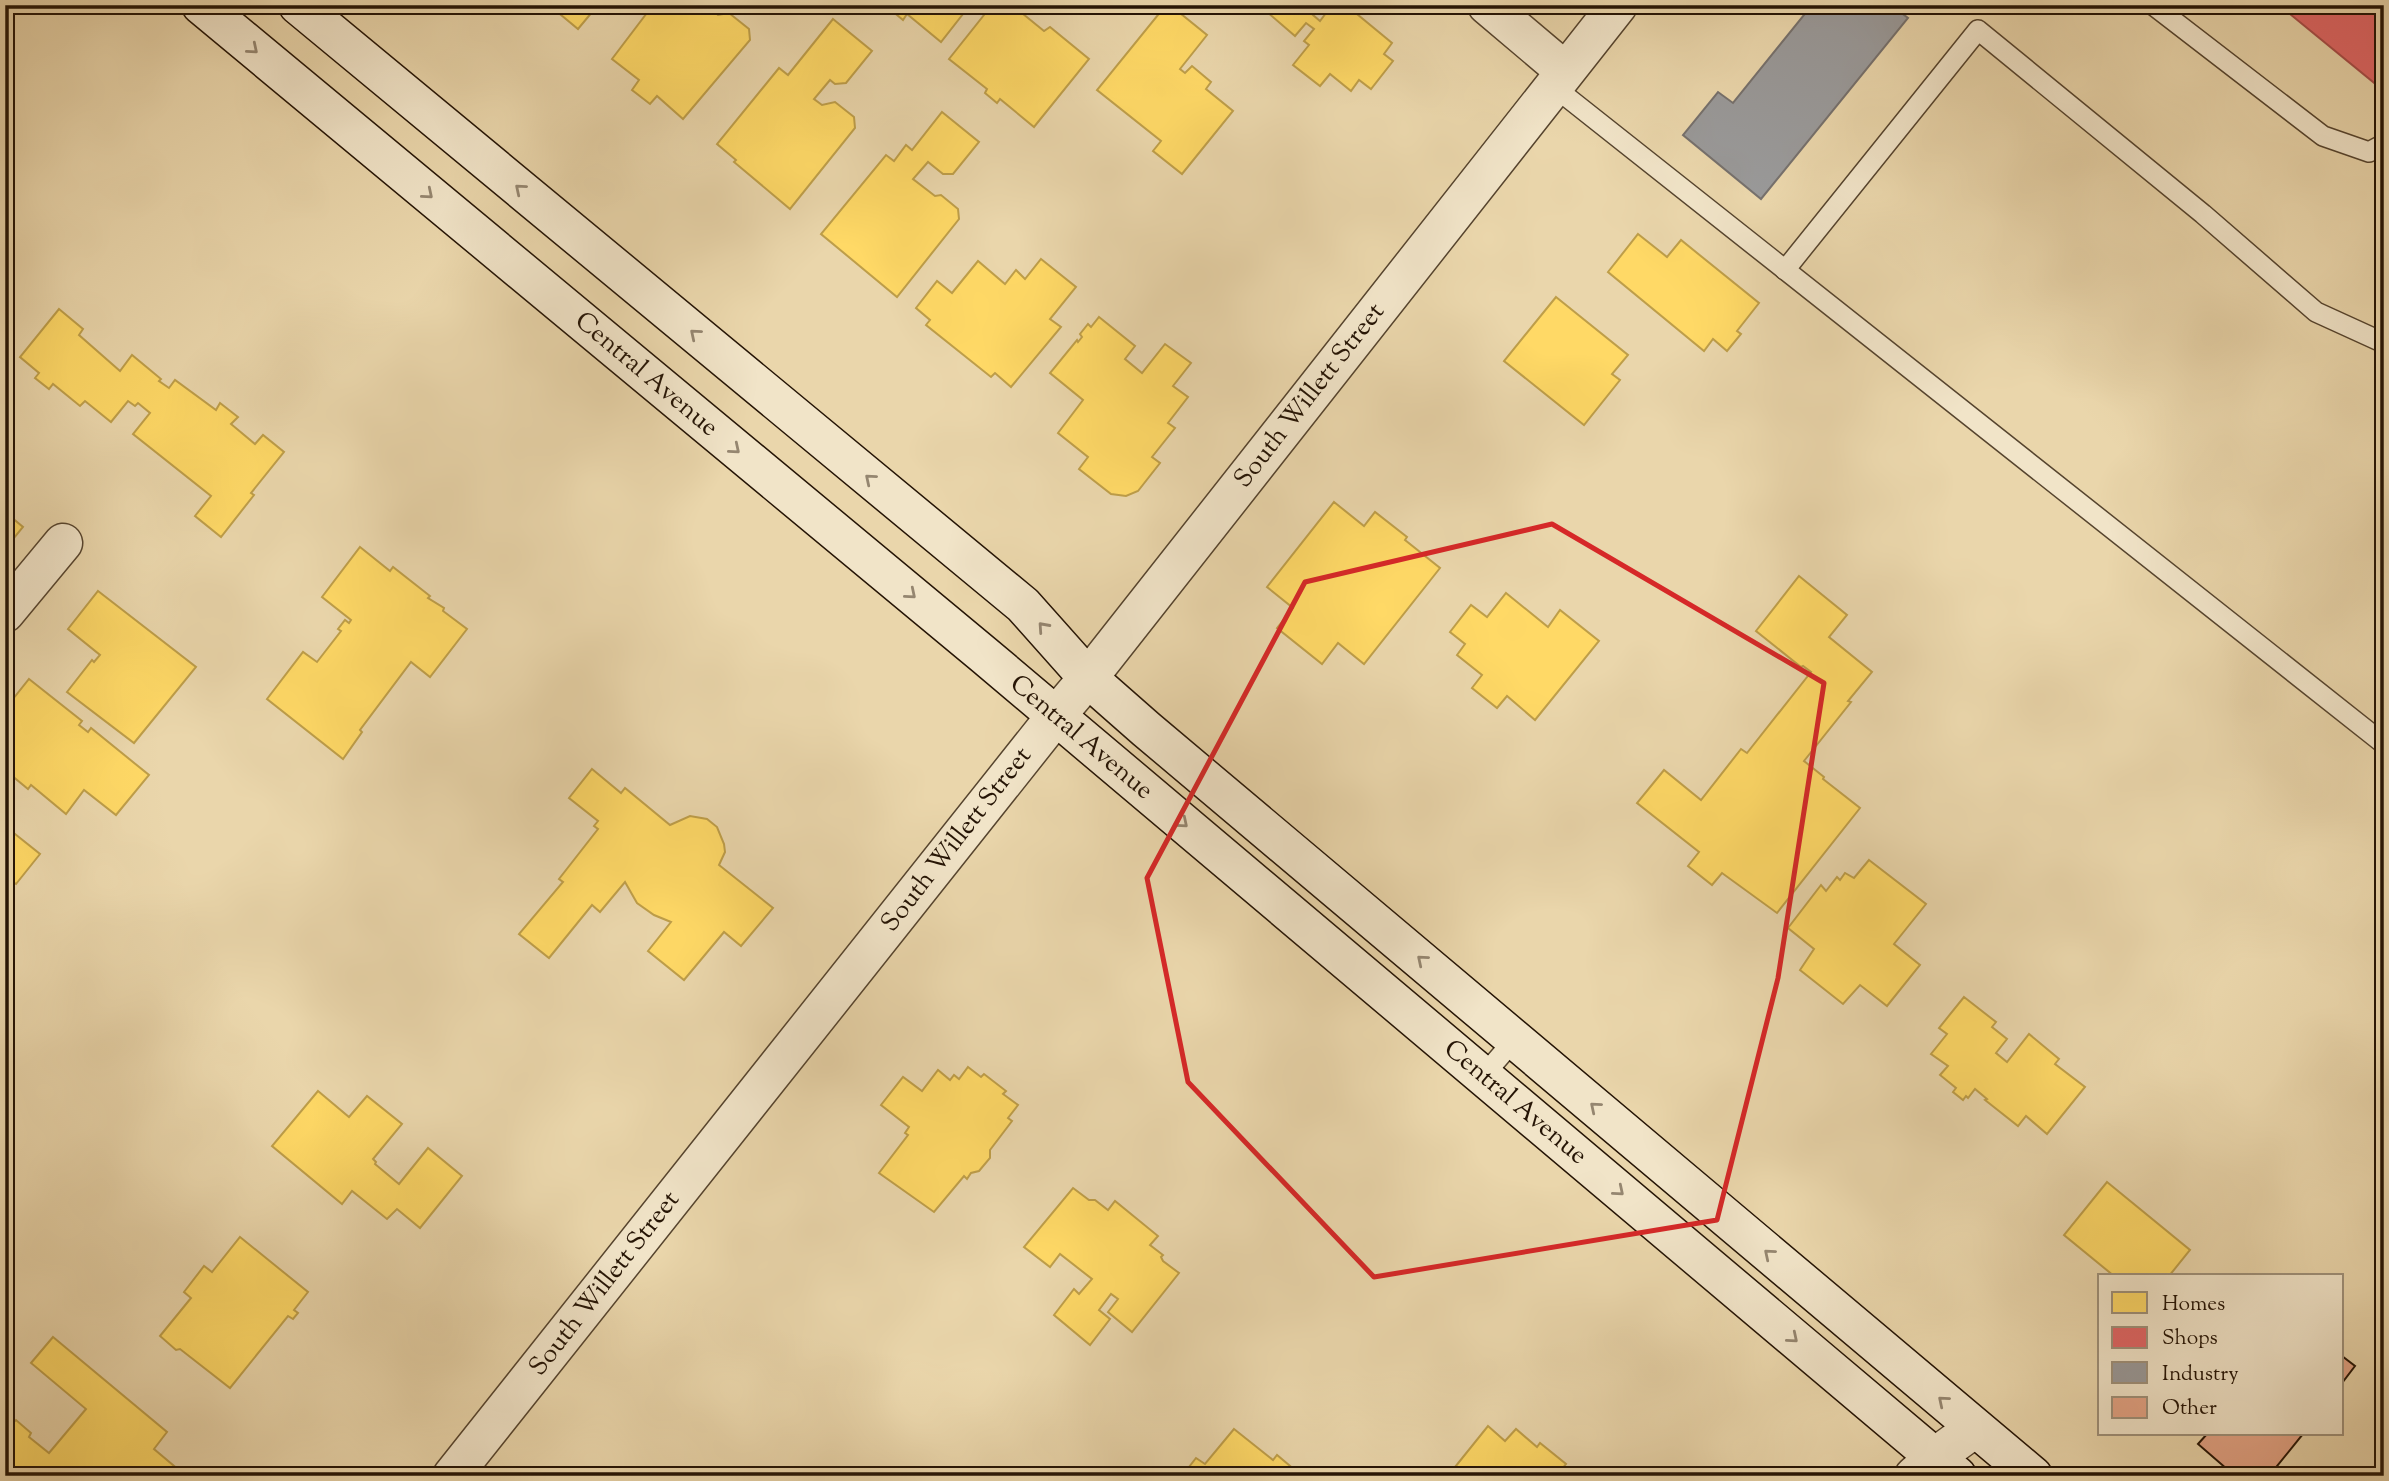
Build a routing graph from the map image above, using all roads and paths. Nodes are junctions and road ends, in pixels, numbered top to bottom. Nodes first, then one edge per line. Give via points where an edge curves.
1 (201, 5) edge
2 (298, 5) edge
3 (1487, 5) edge
4 (1618, 5) edge
5 (2153, 5) edge
6 (1559, 78) junction
7 (2384, 144) edge
8 (1785, 270) junction
9 (2384, 343) edge
10 (63, 543) dead end
11 (5, 613) edge
12 (1088, 678) junction
13 (1055, 717) junction
14 (2384, 744) edge
15 (1515, 1039) junction
16 (1483, 1076) junction
17 (1975, 1428) junction
18 (1935, 1470) edge
19 (452, 1476) edge
20 (2033, 1476) edge

1 -> 13 main road, Central Avenue
12 -> 2 main road, Central Avenue via 1023,606
3 - 6 main road
4 - 6 main road, South Willett Street
5 - 7 lane via 2323,136 2369,152
6 - 8 lane
6 - 12 main road, South Willett Street
8 - 9 lane via 1978,30 2316,312
8 - 14 lane
10 - 11 main road
12 - 13 main road, South Willett Street
15 -> 12 main road, Central Avenue
13 -> 16 main road, Central Avenue
13 - 19 main road, South Willett Street
15 - 16 lane
17 -> 15 main road, Central Avenue
16 -> 18 main road, Central Avenue
17 - 18 main road
17 - 20 main road, Central Avenue

